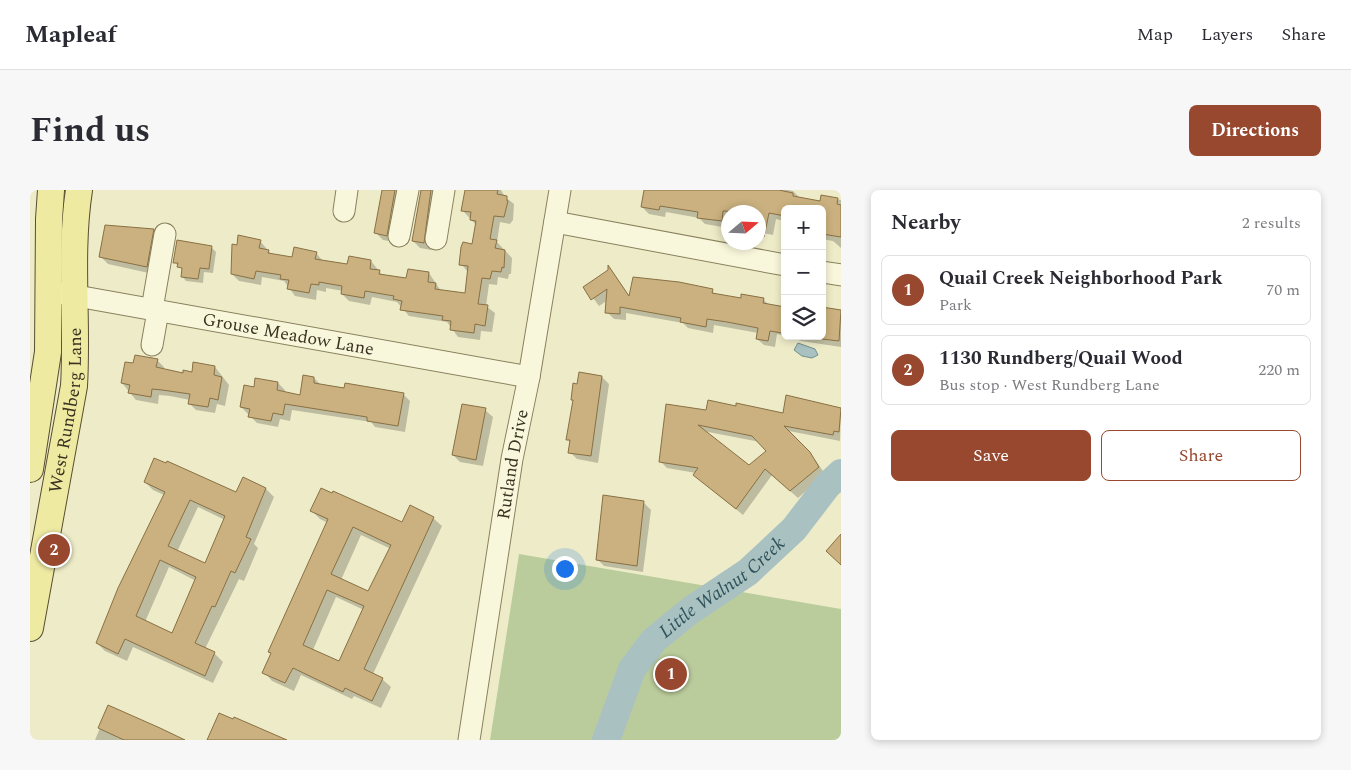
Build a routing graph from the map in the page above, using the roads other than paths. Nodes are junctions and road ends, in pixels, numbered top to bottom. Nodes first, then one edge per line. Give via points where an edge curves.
1 (51, 190) edge
2 (79, 190) edge
3 (408, 190) edge
4 (444, 190) edge
5 (560, 190) edge
6 (555, 222) junction
7 (165, 234) dead end
8 (399, 236) dead end
9 (436, 239) dead end
10 (781, 264) edge
11 (826, 273) edge
12 (841, 275) edge
13 (50, 292) junction
14 (76, 296) junction
15 (155, 310) junction
16 (152, 345) dead end
17 (529, 377) junction
18 (30, 470) edge
19 (30, 628) edge
20 (469, 740) edge

1 - 13 main road, West Rundberg Lane
2 - 14 main road, West Rundberg Lane via 75,214
3 - 8 street
4 - 9 street
5 - 6 street, Rutland Drive
6 - 10 street
6 - 17 street, Rutland Drive
7 - 15 street
11 - 12 street
13 - 14 street, Grouse Meadow Lane
13 - 18 main road, West Rundberg Lane via 46,374
14 - 15 street, Grouse Meadow Lane
14 - 19 main road, West Rundberg Lane via 74,386
15 - 16 street
15 - 17 street, Grouse Meadow Lane
17 - 20 street, Rutland Drive via 512,459

